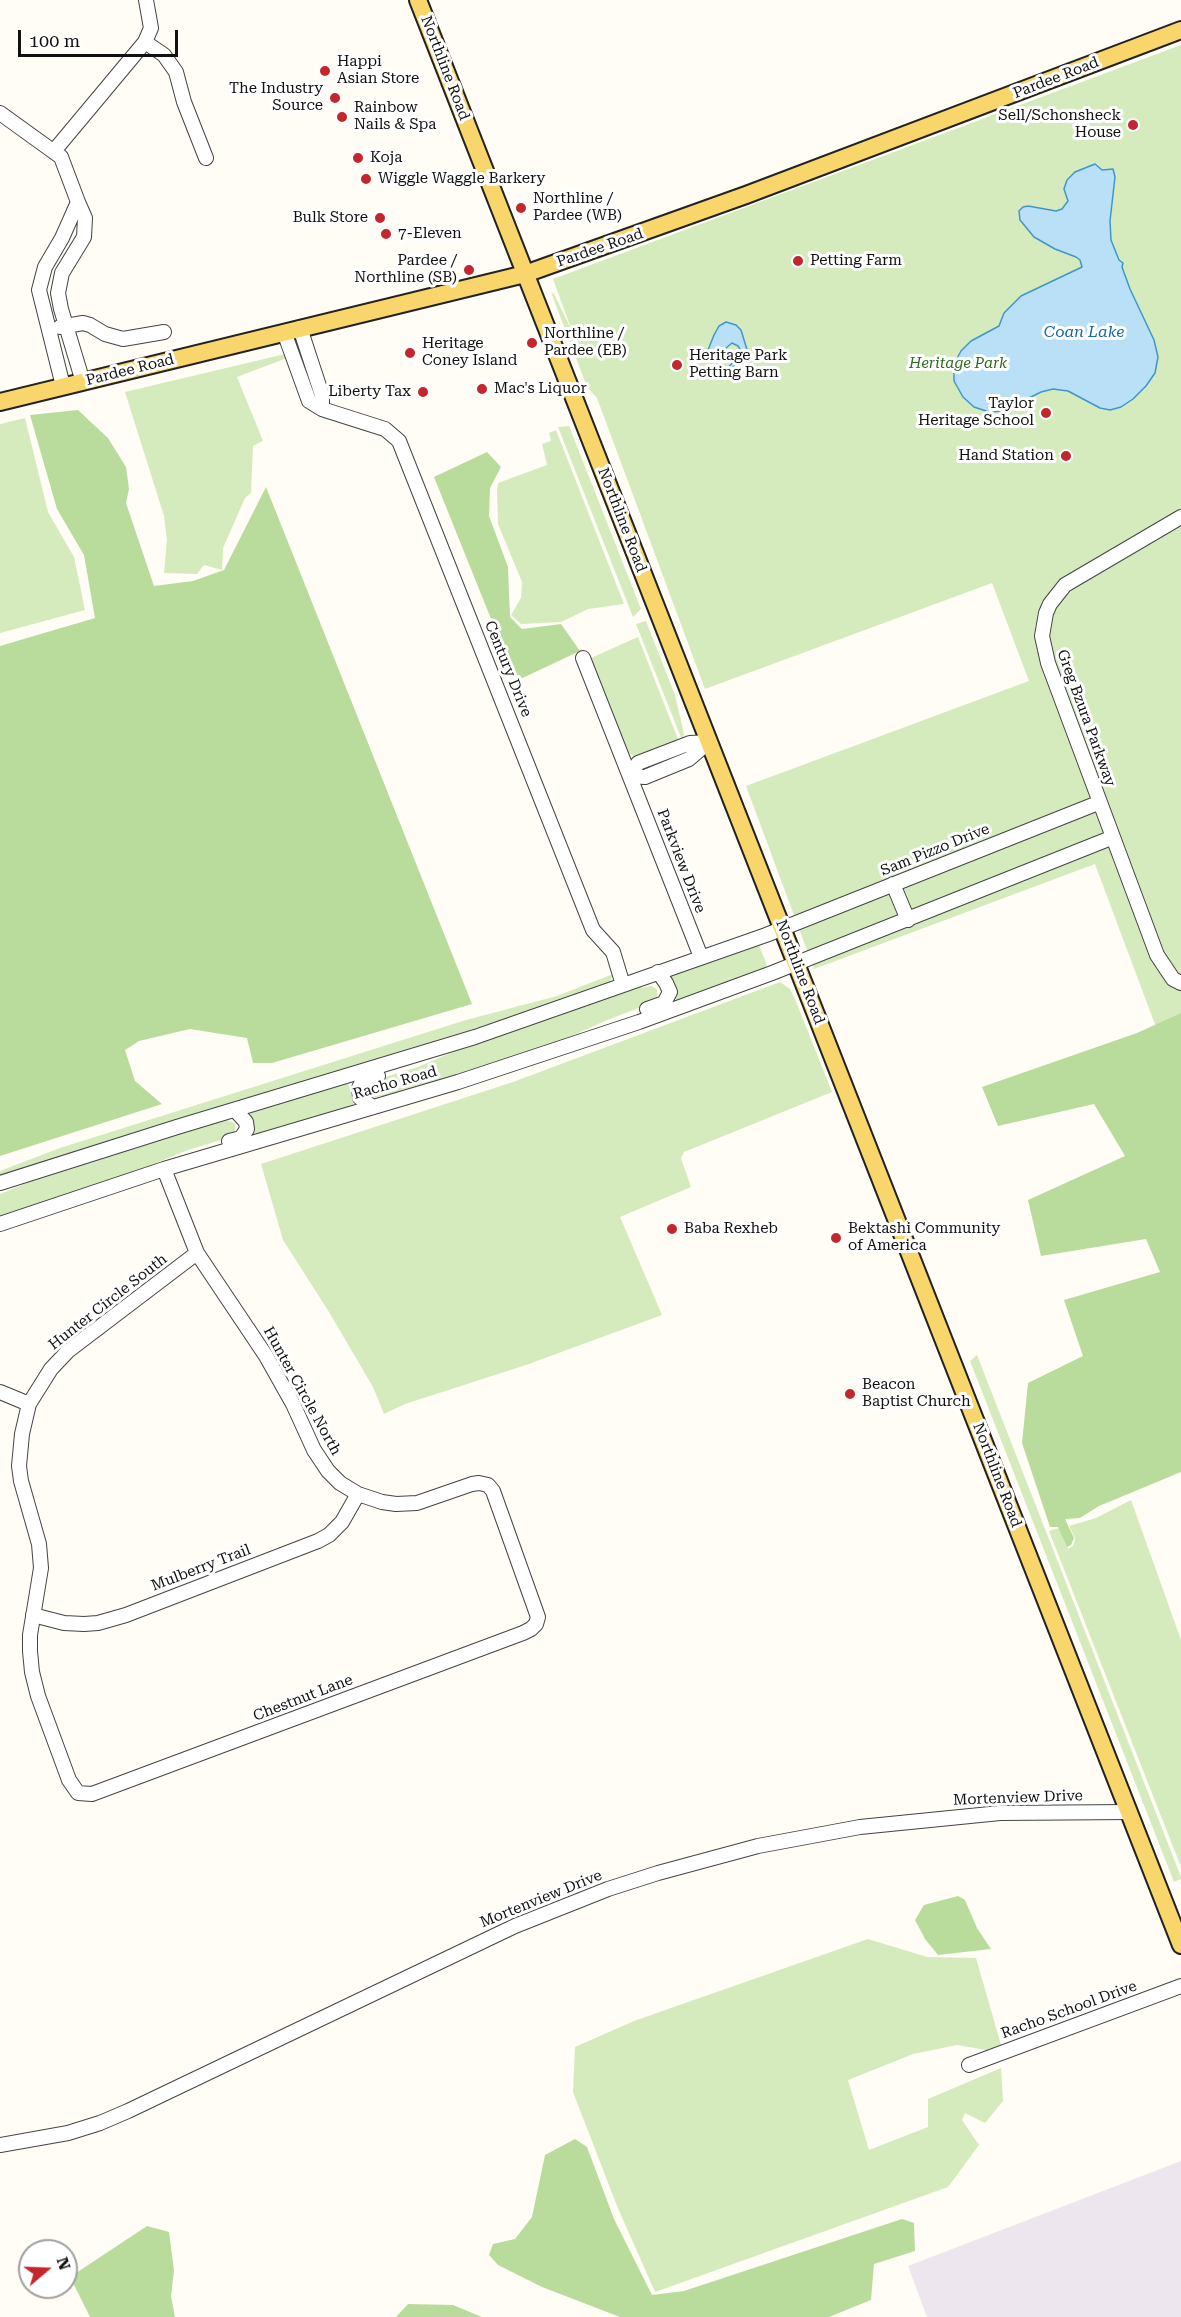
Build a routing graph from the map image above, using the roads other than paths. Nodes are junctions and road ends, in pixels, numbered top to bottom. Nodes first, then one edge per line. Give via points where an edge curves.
1 (146, 0) edge
2 (418, 0) edge
3 (1181, 30) edge
4 (146, 42) junction
5 (0, 113) edge
6 (54, 151) junction
7 (206, 158) dead end
8 (78, 202) junction
9 (45, 267) junction
10 (62, 273) junction
11 (525, 274) junction
12 (67, 326) junction
13 (49, 330) junction
14 (292, 330) junction
15 (164, 332) dead end
16 (83, 381) junction
17 (63, 386) junction
18 (0, 402) edge
19 (1181, 517) edge
20 (583, 658) dead end
21 (709, 742) junction
22 (630, 776) junction
23 (1098, 802) junction
24 (1111, 838) junction
25 (893, 884) junction
26 (908, 920) junction
27 (783, 928) junction
28 (701, 957) junction
29 (797, 964) junction
30 (658, 972) junction
31 (1181, 983) edge
32 (623, 985) junction
33 (460, 1042) junction
34 (552, 1051) junction
35 (373, 1107) junction
36 (235, 1110) junction
37 (49, 1167) junction
38 (164, 1169) junction
39 (135, 1179) junction
40 (0, 1183) edge
41 (0, 1192) edge
42 (0, 1224) edge
43 (197, 1253) junction
44 (0, 1392) edge
45 (29, 1404) junction
46 (358, 1494) junction
47 (33, 1615) junction
48 (536, 1624) joint
49 (78, 1793) joint
50 (1129, 1812) junction
51 (1181, 1945) edge
52 (1181, 1986) edge
53 (969, 2065) dead end
54 (0, 2145) edge

1 - 4 street via 151,28
2 - 11 main road, Northline Road
3 - 11 main road, Pardee Road via 734,200
4 - 6 street
4 - 7 street via 164,55 176,72
5 - 6 street
6 - 8 street via 63,161
8 - 9 street
8 - 10 street via 85,218 84,237
9 - 10 street
9 - 13 street via 39,290
10 - 12 street via 58,293
11 - 14 main road, Pardee Road
11 - 21 main road, Northline Road
12 - 13 street
12 - 15 street via 83,323 123,339
12 - 16 street
13 - 17 street
14 - 16 main road, Pardee Road
14 - 32 street, Century Drive via 322,395 322,409 385,429 399,441 593,930 613,952
16 - 17 main road, Pardee Road
17 - 18 main road, Pardee Road
19 - 23 street, Greg Bzura Parkway via 1065,585 1046,613 1042,636 1048,663
20 - 22 street, Parkview Drive
21 - 22 street via 690,743 638,763
21 - 27 main road, Northline Road
22 - 28 street, Parkview Drive
23 - 24 street, Greg Bzura Parkway
23 - 25 street, Sam Pizzo Drive
24 - 26 street
24 - 31 street, Greg Bzura Parkway via 1157,955 1173,979
25 - 26 street
25 - 27 street, Sam Pizzo Drive
26 - 29 street
27 - 28 street, Racho Road
27 - 29 main road, Northline Road
28 - 30 street, Racho Road
29 - 34 street, Racho Road
29 - 50 main road, Northline Road
30 - 32 street, Racho Road
30 - 34 street via 670,992 664,1003 608,1023
32 - 33 street, Racho Road
33 - 35 street via 417,1064 362,1082 360,1098
33 - 36 street, Racho Road
34 - 35 street, Racho Road
35 - 38 street, Racho Road
36 - 37 street, Racho Road
36 - 39 street via 246,1122 247,1129 241,1138 190,1152
37 - 40 street, Racho Road
37 - 41 street
38 - 39 street, Racho Road
38 - 43 street, Hunter Circle North
39 - 42 street, Racho Road
43 - 45 street, Hunter Circle South via 68,1351 51,1369
43 - 46 street, Hunter Circle North via 266,1356 328,1471
44 - 45 street
45 - 47 street, Hunter Circle South via 19,1466 40,1551 41,1579
46 - 47 street, Mulberry Trail via 342,1522 318,1541 126,1615 84,1624
46 - 48 street, Hunter Circle North via 396,1504 417,1503 472,1484 488,1485 537,1610
47 - 49 street, Hunter Circle South via 30,1651 34,1682 69,1780
48 - 49 street, Chestnut Lane via 523,1633 92,1794
50 - 51 main road, Northline Road
50 - 54 street, Mortenview Drive via 1011,1813 914,1820 809,1835 668,1870 505,1930 109,2119 47,2138
52 - 53 street, Racho School Drive

